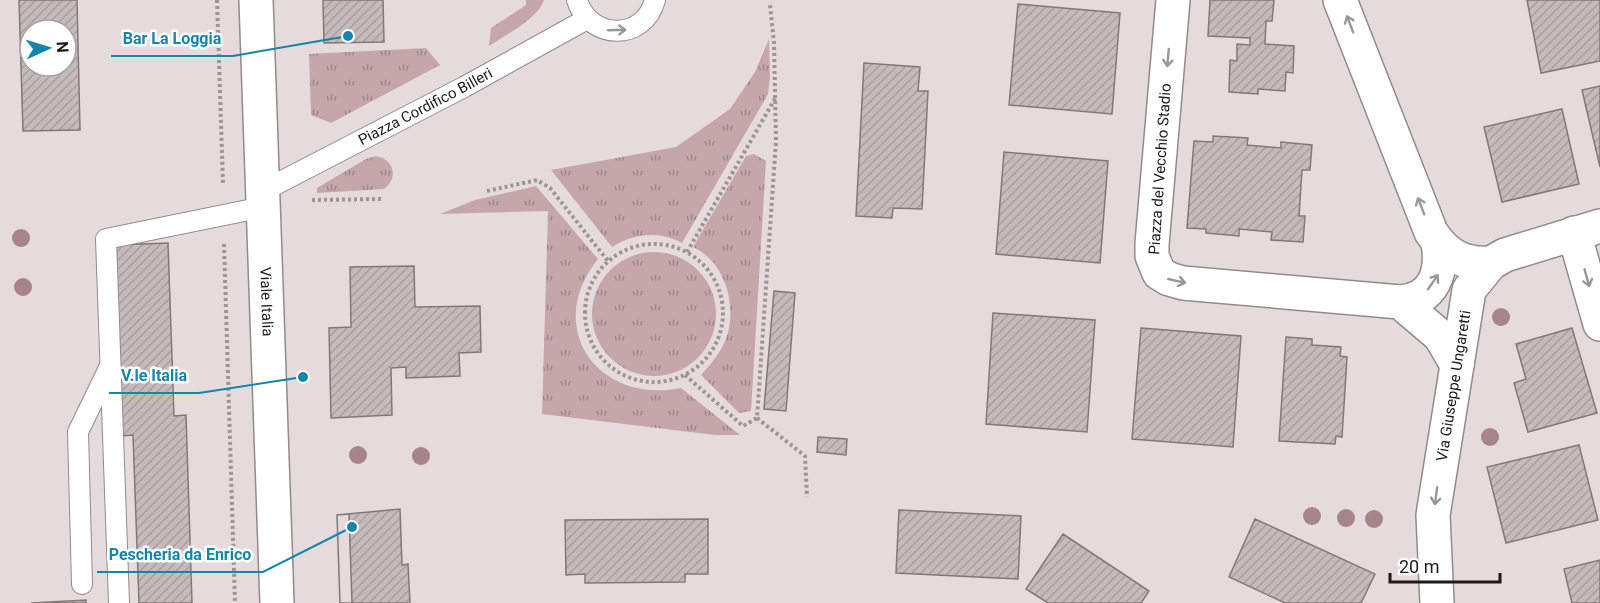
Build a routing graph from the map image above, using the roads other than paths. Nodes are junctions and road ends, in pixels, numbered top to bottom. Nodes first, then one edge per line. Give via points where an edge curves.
1 (256, 0) edge
2 (577, 0) edge
3 (655, 0) edge
4 (1173, 0) edge
5 (1340, 0) edge
6 (587, 19) junction
7 (263, 199) junction
8 (1587, 229) edge
9 (1438, 243) junction
10 (1491, 263) junction
11 (1400, 302) junction
12 (1600, 324) edge
13 (110, 365) junction
14 (1457, 365) junction
15 (82, 584) dead end
16 (119, 603) edge
17 (277, 603) edge
18 (1437, 603) edge

1 - 7 street, Viale Italia
2 - 6 lane
6 -> 3 lane via 609,32 622,32 646,19
4 -> 11 street, Piazza del Vecchio Stadio via 1152,244 1159,273 1169,279 1202,285
9 -> 5 street
6 - 7 lane, Piazza Cordifico Billeri
7 - 13 lane, Piazza Cordifico Billeri via 224,215 106,239
7 - 17 street, Viale Italia
8 - 10 street, Via Giuseppe Ungaretti via 1517,250
8 -> 12 street
9 - 10 street via 1460,260
11 -> 9 street via 1413,300 1435,280 1440,266
10 - 14 street, Via Giuseppe Ungaretti via 1469,290
11 - 14 street via 1440,336
13 - 15 lane via 78,432
13 - 16 lane
14 -> 18 street, Via Giuseppe Ungaretti via 1433,515

